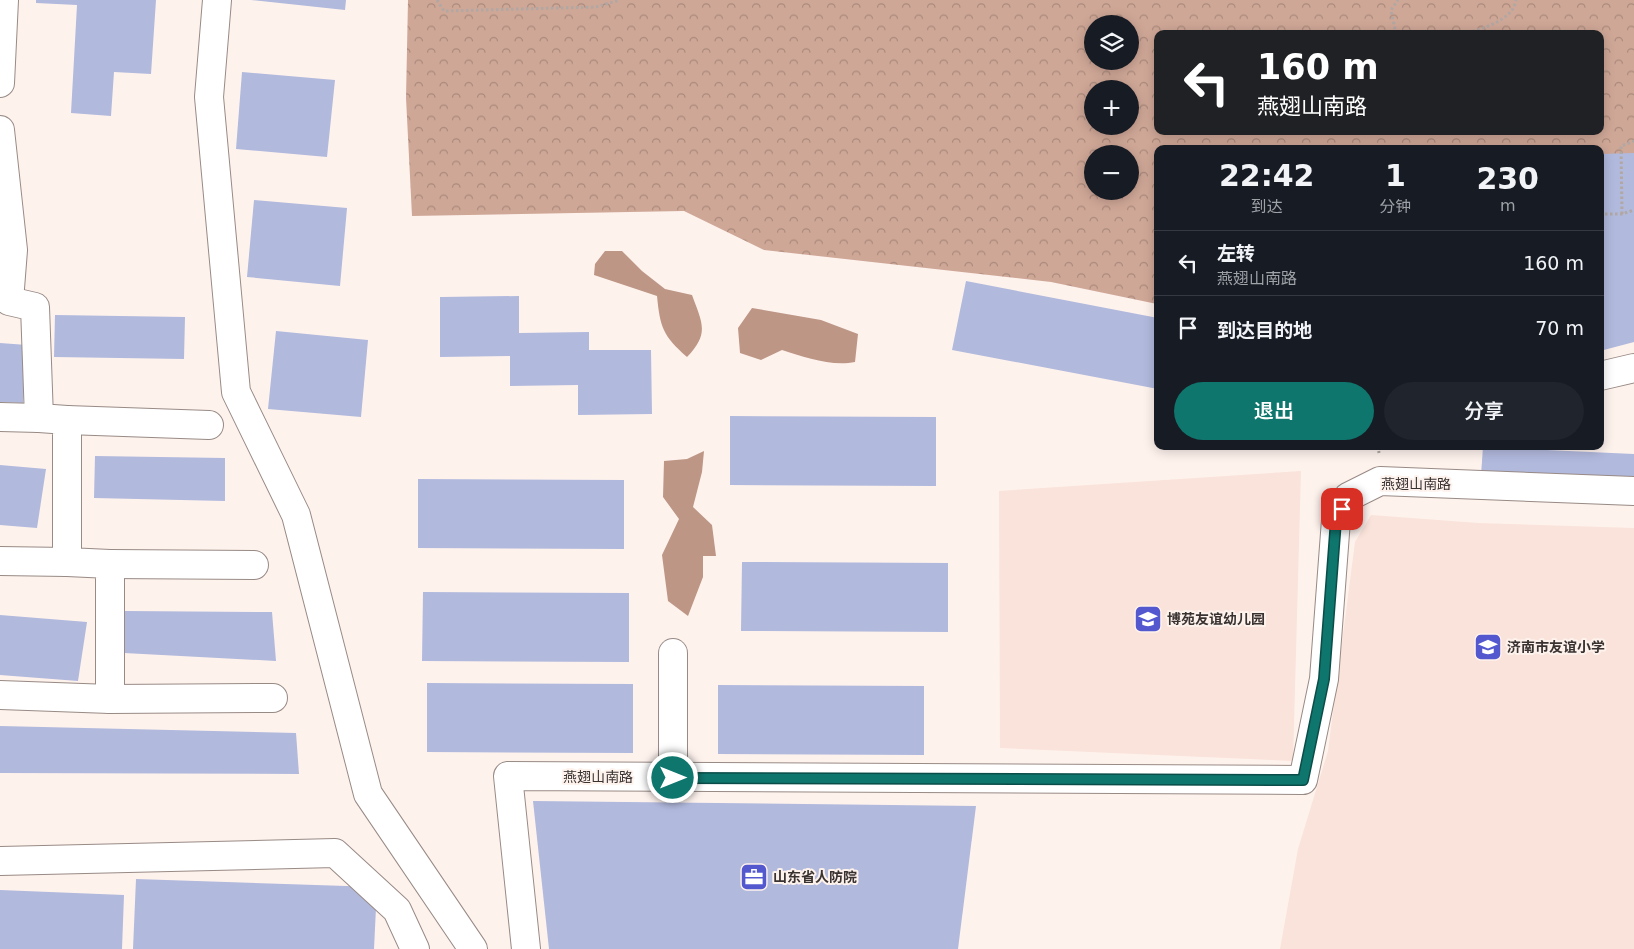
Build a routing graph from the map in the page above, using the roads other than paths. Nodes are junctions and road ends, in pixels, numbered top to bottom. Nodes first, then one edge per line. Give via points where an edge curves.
1 (217, 0) edge
2 (2, 6) edge
3 (0, 83) edge
4 (0, 130) edge
5 (2, 165) edge
6 (5, 301) edge
7 (1634, 368) edge
8 (1604, 375) edge
9 (0, 417) edge
10 (39, 418) junction
11 (67, 420) junction
12 (209, 425) dead end
13 (1634, 490) edge
14 (0, 561) edge
15 (68, 562) junction
16 (110, 564) junction
17 (254, 565) dead end
18 (673, 653) dead end
19 (0, 695) edge
20 (273, 698) dead end
21 (110, 699) junction
22 (673, 778) junction
23 (0, 861) edge
24 (415, 949) edge
25 (473, 949) edge
26 (526, 949) edge

1 - 25 street via 209,97 236,392 296,515 368,794
2 - 3 street
4 - 5 street
5 - 6 street via 13,250
6 - 10 street via 35,307
7 - 8 street
9 - 10 street
10 - 11 street
11 - 12 street
11 - 15 street
13 - 22 street, 燕翅山南路 via 1380,482 1348,497 1336,520 1324,679 1303,780
14 - 15 street
15 - 16 street
16 - 17 street
16 - 21 street
18 - 22 street
19 - 21 street
20 - 21 street
22 - 26 street, 燕翅山南路 via 508,776
23 - 24 street via 335,853 397,910

